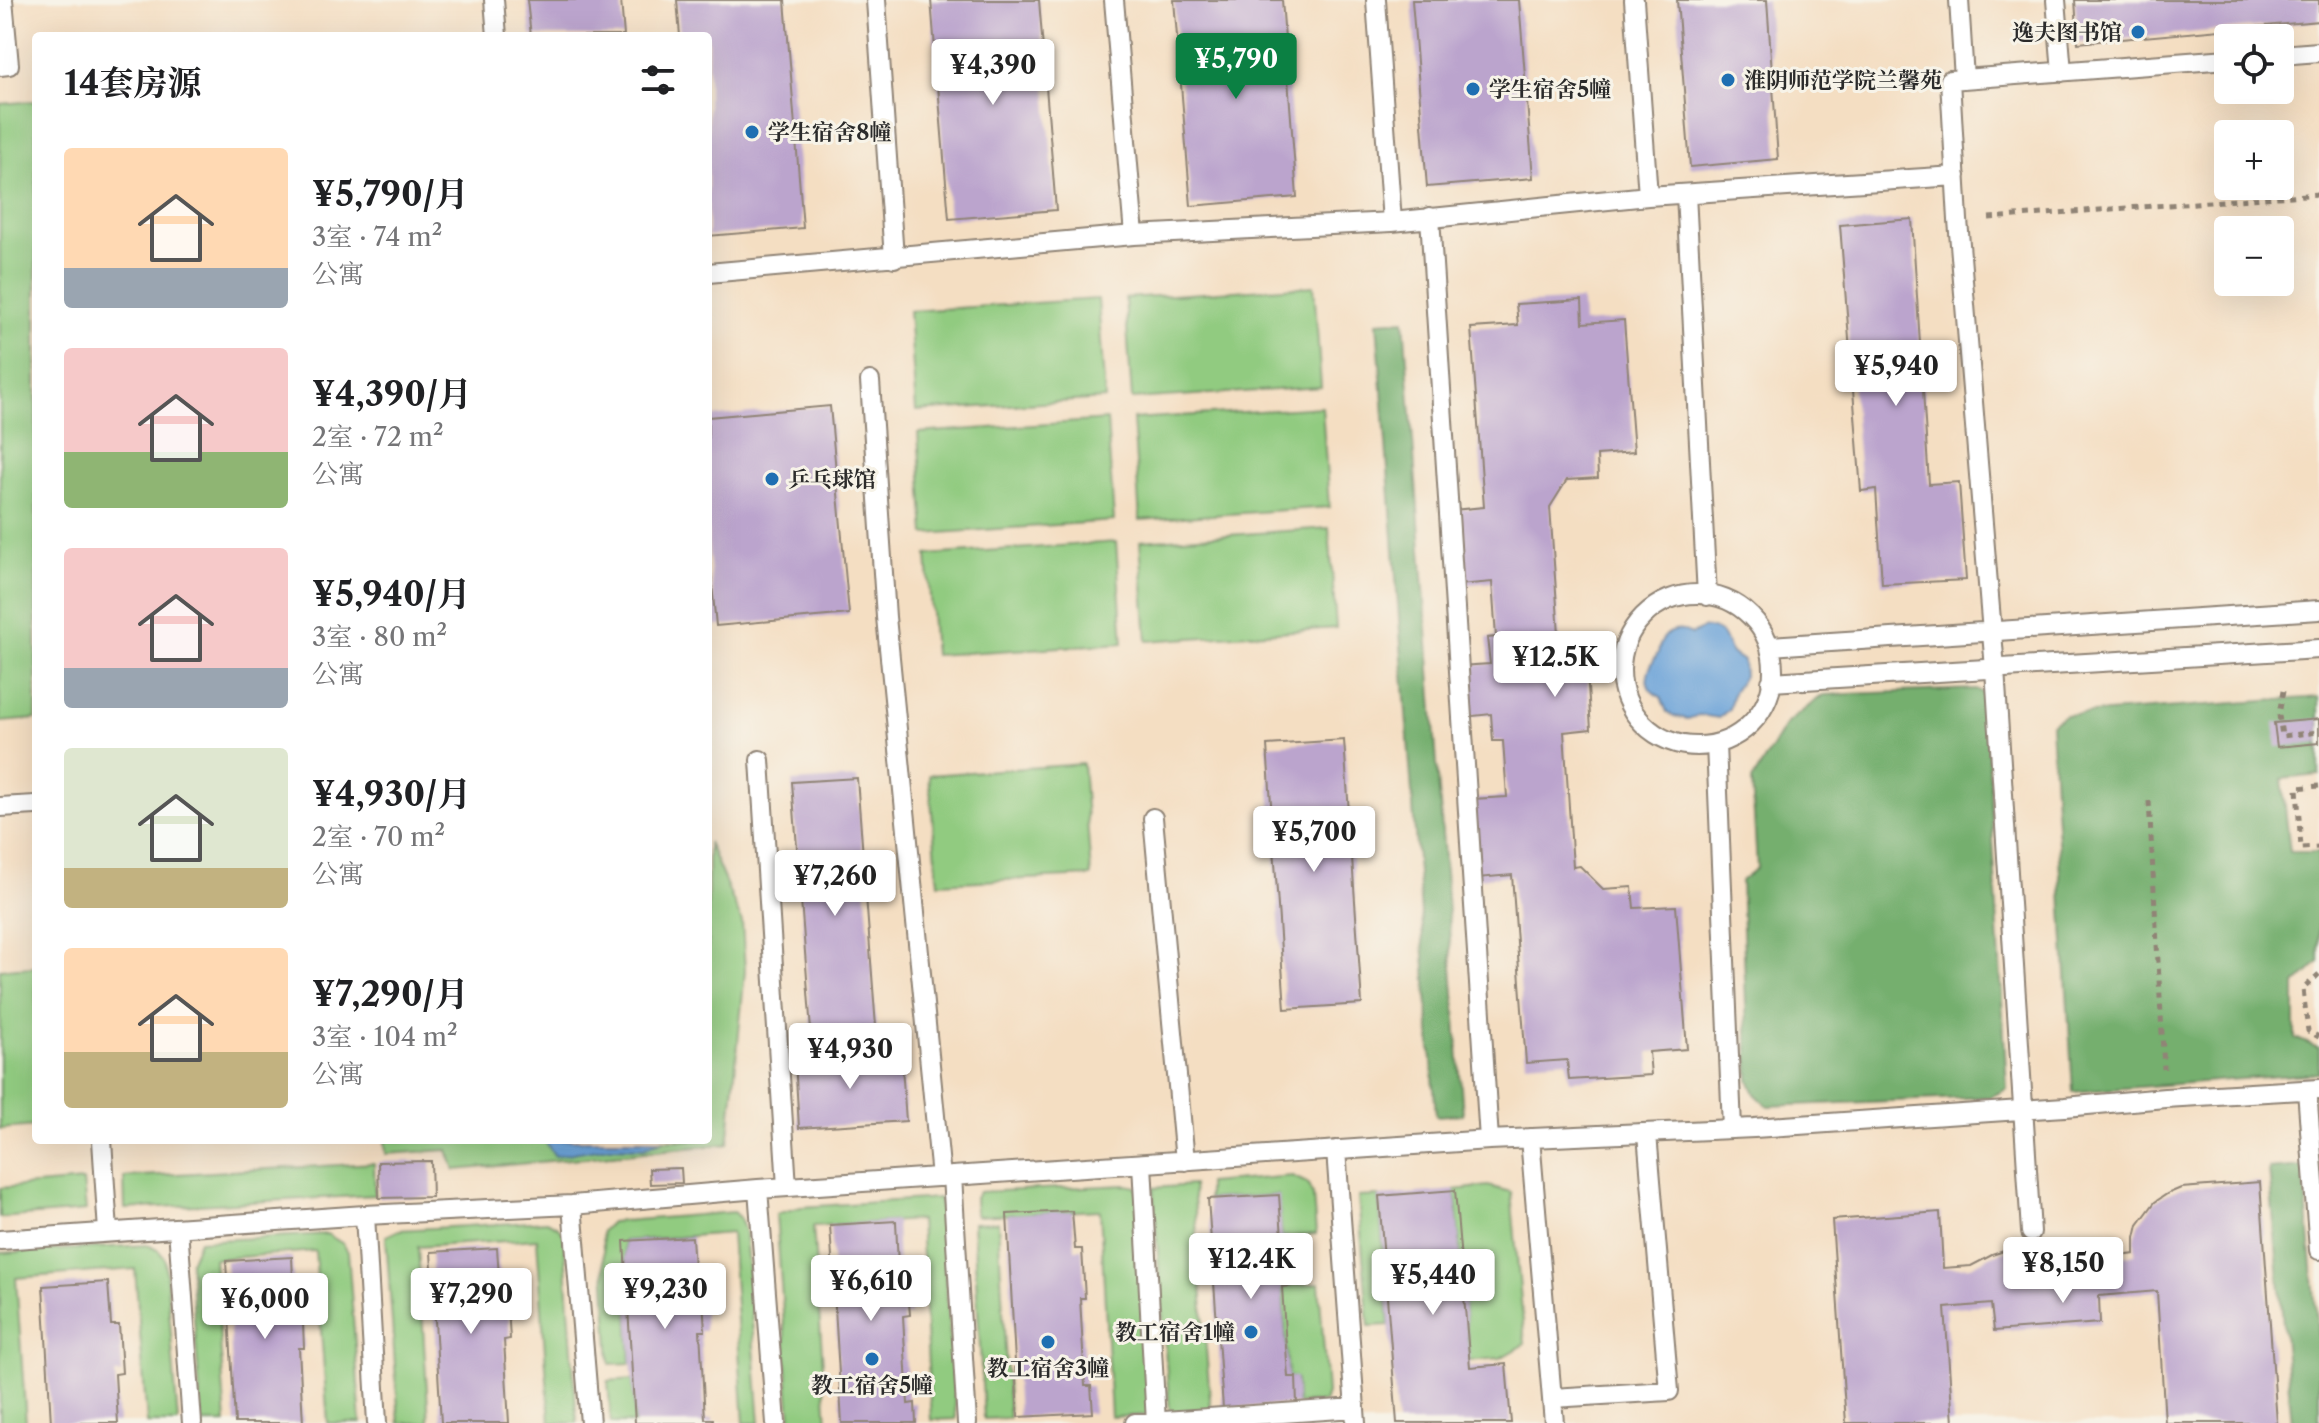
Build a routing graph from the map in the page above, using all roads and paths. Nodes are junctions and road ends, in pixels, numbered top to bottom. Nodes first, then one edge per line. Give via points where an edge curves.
1 (3, 0) edge
2 (494, 0) edge
3 (876, 0) edge
4 (1114, 0) edge
5 (1376, 0) edge
6 (1634, 0) edge
7 (1959, 0) edge
8 (2056, 0) edge
9 (497, 32) edge
10 (2319, 52) edge
11 (2294, 54) edge
12 (2214, 60) edge
13 (0, 66) edge
14 (2062, 72) junction
15 (1964, 79) junction
16 (1956, 176) junction
17 (1686, 194) junction
18 (2319, 194) edge
19 (1648, 196) junction
20 (1430, 217) junction
21 (1958, 220) junction
22 (1392, 222) junction
23 (1134, 235) junction
24 (894, 258) junction
25 (712, 273) edge
26 (870, 381) dead end
27 (1707, 596) junction
28 (2319, 610) edge
29 (1993, 632) junction
30 (1770, 646) junction
31 (2319, 649) edge
32 (1995, 669) junction
33 (1771, 682) junction
34 (2283, 691) dead end
35 (2319, 732) edge
36 (1716, 744) junction
37 (760, 760) dead end
38 (2319, 786) edge
39 (2149, 801) dead end
40 (32, 805) edge
41 (0, 807) edge
42 (1153, 818) dead end
43 (2319, 847) edge
44 (2319, 974) edge
45 (2319, 1037) edge
46 (2313, 1090) edge
47 (2165, 1098) junction
48 (2023, 1109) junction
49 (1732, 1128) junction
50 (1647, 1134) junction
51 (1530, 1138) junction
52 (1489, 1140) junction
53 (102, 1144) edge
54 (1336, 1150) junction
55 (1185, 1161) junction
56 (1142, 1164) junction
57 (946, 1176) junction
58 (787, 1187) junction
59 (758, 1189) junction
60 (572, 1205) junction
61 (365, 1215) junction
62 (178, 1228) junction
63 (108, 1232) junction
64 (2031, 1232) dead end
65 (0, 1240) edge
66 (2319, 1250) edge
67 (1552, 1398) junction
68 (1356, 1416) edge
69 (1156, 1422) edge
70 (192, 1423) edge
71 (377, 1423) edge
72 (590, 1423) edge
73 (776, 1423) edge
74 (967, 1423) edge
75 (1135, 1423) edge
76 (1554, 1423) edge

1 - 13 lane via 9,65
2 - 9 lane
3 - 24 lane
4 - 23 lane
5 - 22 lane
6 - 19 lane
7 - 15 lane
8 - 14 lane
10 - 11 lane
12 - 14 lane
14 - 15 lane
15 - 16 lane via 1950,80
16 - 17 lane
16 - 21 lane
17 - 19 lane
17 - 27 lane
18 - 21 path
19 - 20 lane
20 - 22 lane
20 - 52 lane
21 - 29 lane
22 - 23 lane
23 - 24 lane
24 - 25 lane
26 - 57 lane via 895,722
27 - 30 lane via 1736,605 1755,621
27 - 36 lane via 1666,600 1645,614 1630,633 1621,681 1644,726 1666,740
28 - 29 lane
29 - 30 lane
29 - 32 lane
30 - 33 lane
31 - 32 lane
32 - 33 lane
32 - 48 lane
33 - 36 lane via 1758,716 1739,734
34 - 35 path via 2282,736
36 - 49 lane
37 - 58 lane
38 - 43 path via 2297,788 2301,848
39 - 47 path
40 - 41 lane
42 - 55 lane
44 - 45 path via 2303,989 2308,1031
46 - 47 lane
46 - 66 lane
47 - 48 lane
48 - 49 lane
48 - 64 lane
49 - 50 lane
50 - 51 lane
50 - 67 lane via 1669,1391
51 - 52 lane
51 - 67 lane
52 - 54 lane
53 - 63 lane
54 - 55 lane
54 - 68 lane
55 - 56 lane
56 - 57 lane
56 - 69 lane
57 - 58 lane
57 - 74 lane
58 - 59 lane
59 - 60 lane
59 - 73 lane
60 - 61 lane
60 - 72 lane
61 - 62 lane
61 - 71 lane
62 - 63 lane
62 - 70 lane
63 - 65 lane
67 - 76 lane
68 - 69 lane
69 - 75 lane

